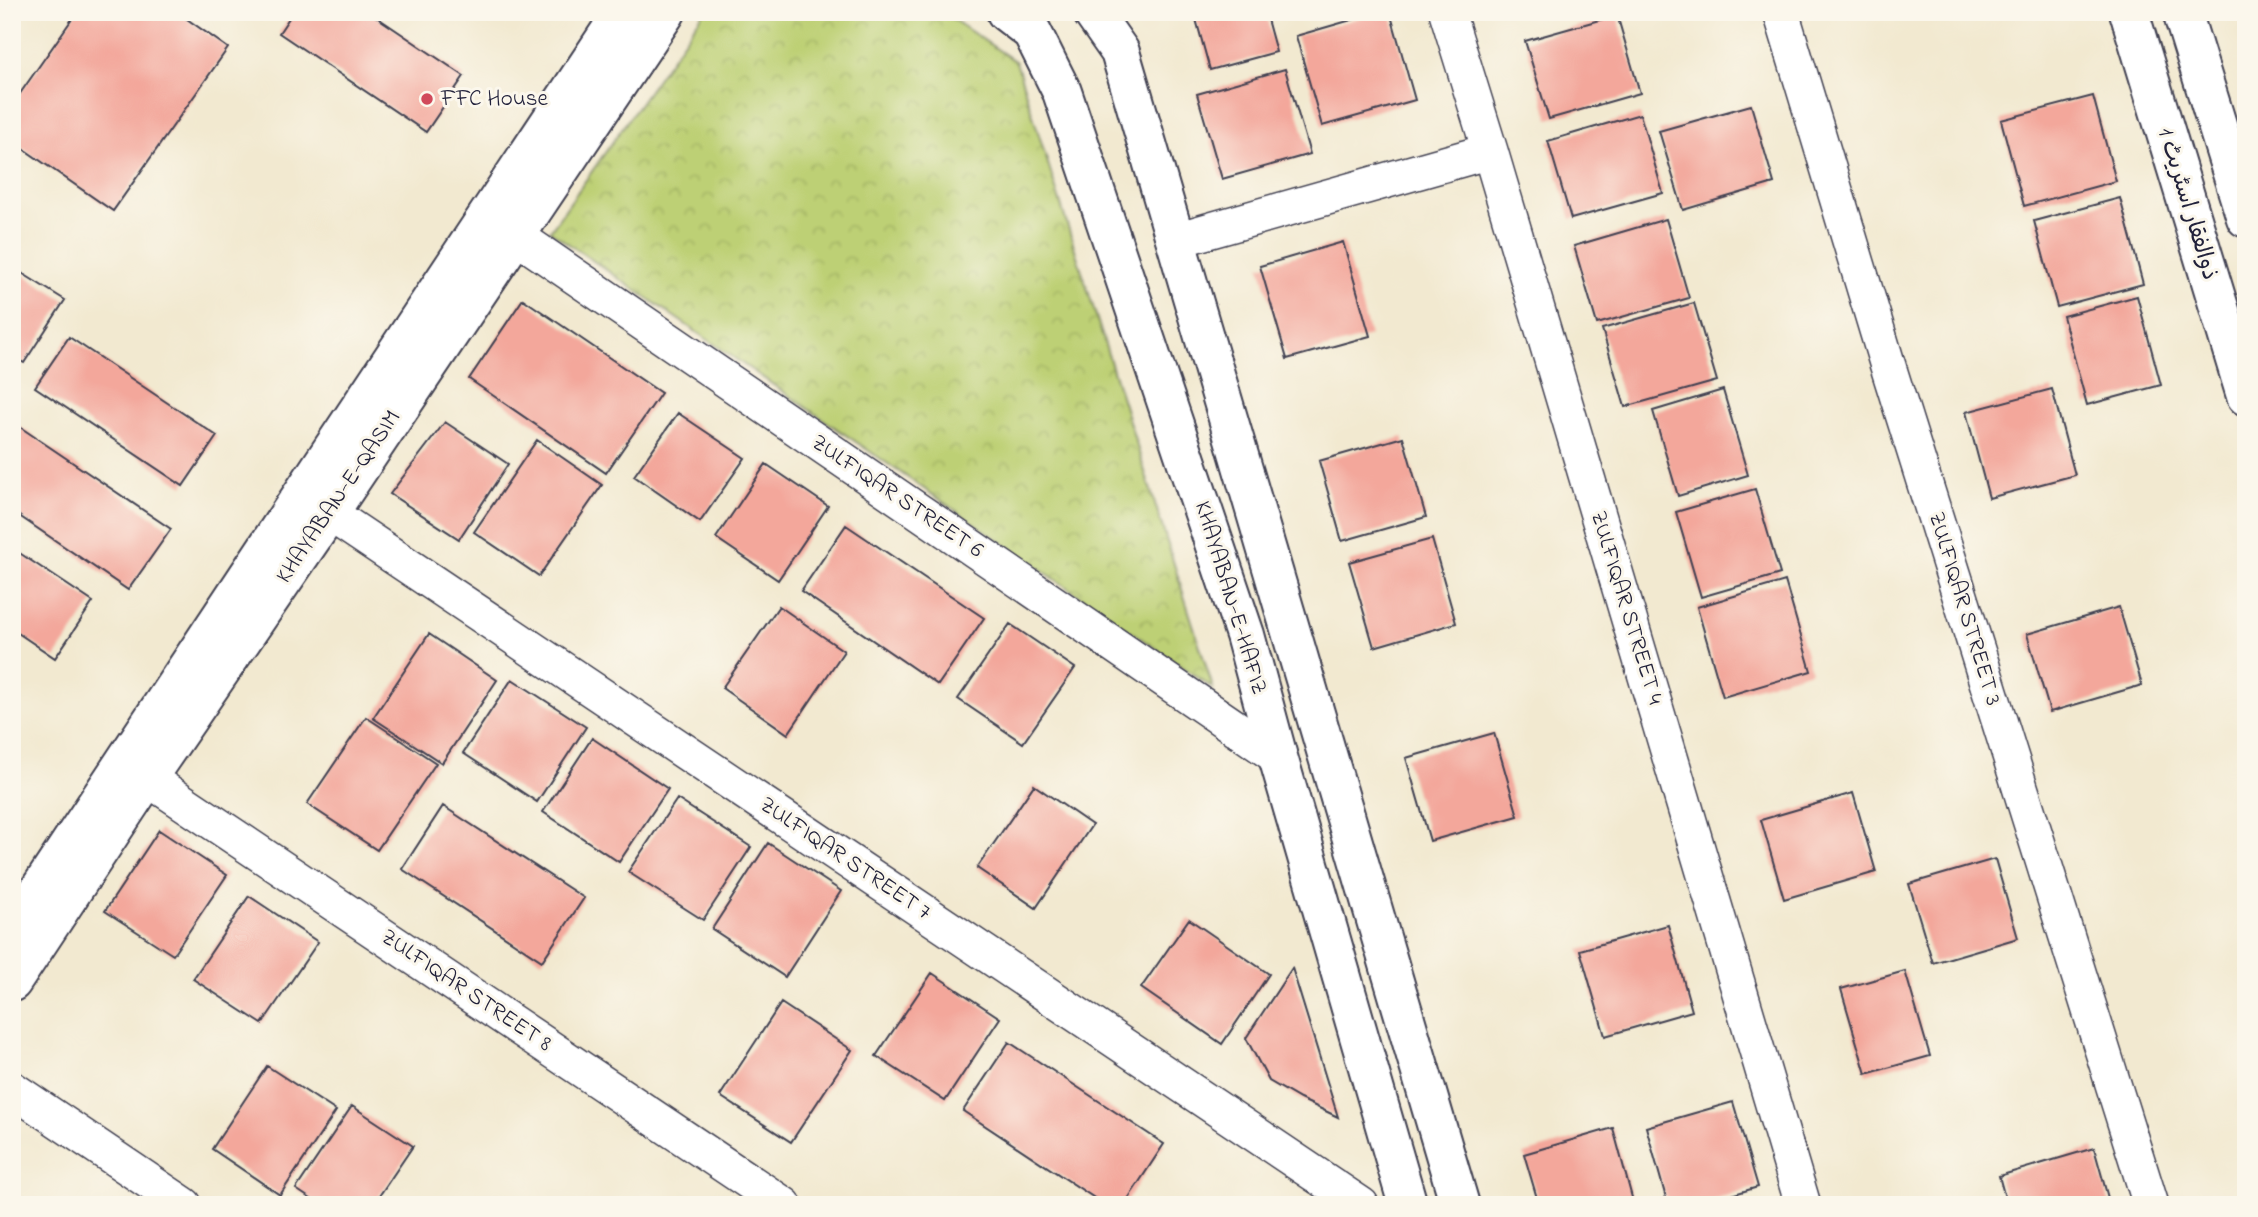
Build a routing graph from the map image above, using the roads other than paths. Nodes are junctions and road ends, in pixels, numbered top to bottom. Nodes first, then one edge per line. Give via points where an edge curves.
1 (624, 12) edge
2 (666, 12) edge
3 (1006, 12) edge
4 (1092, 12) edge
5 (1105, 12) edge
6 (1447, 12) edge
7 (1781, 12) edge
8 (2129, 12) edge
9 (2182, 12) edge
10 (1120, 52) junction
11 (1490, 152) junction
12 (2246, 218) edge
13 (516, 236) junction
14 (1176, 240) junction
15 (2246, 396) edge
16 (329, 513) junction
17 (1278, 757) junction
18 (148, 778) junction
19 (12, 931) edge
20 (12, 982) edge
21 (12, 1089) edge
22 (184, 1205) edge
23 (784, 1205) edge
24 (1361, 1205) edge
25 (1408, 1205) edge
26 (1460, 1205) edge
27 (1802, 1205) edge
28 (2151, 1205) edge

1 - 19 street, KHAYABAN-E-QASIM
2 - 13 street, KHAYABAN-E-QASIM
3 - 17 street, KHAYABAN-E-HAFIZ via 1032,32 1062,92 1245,635
4 - 10 street
5 - 10 street
6 - 11 street, ZULFIQAR STREET 4
7 - 28 street, ZULFIQAR STREET 3
8 - 15 street, ذوالفقار اسٹریٹ 1
9 - 12 street
10 - 14 street
11 - 14 street
11 - 27 street, ZULFIQAR STREET 4
13 - 16 street, KHAYABAN-E-QASIM
13 - 17 street, ZULFIQAR STREET 6
14 - 26 street
16 - 18 street, KHAYABAN-E-QASIM
16 - 24 street, ZULFIQAR STREET 7
17 - 25 street, KHAYABAN-E-HAFIZ
18 - 20 street, KHAYABAN-E-QASIM
18 - 23 street, ZULFIQAR STREET 8
21 - 22 street

